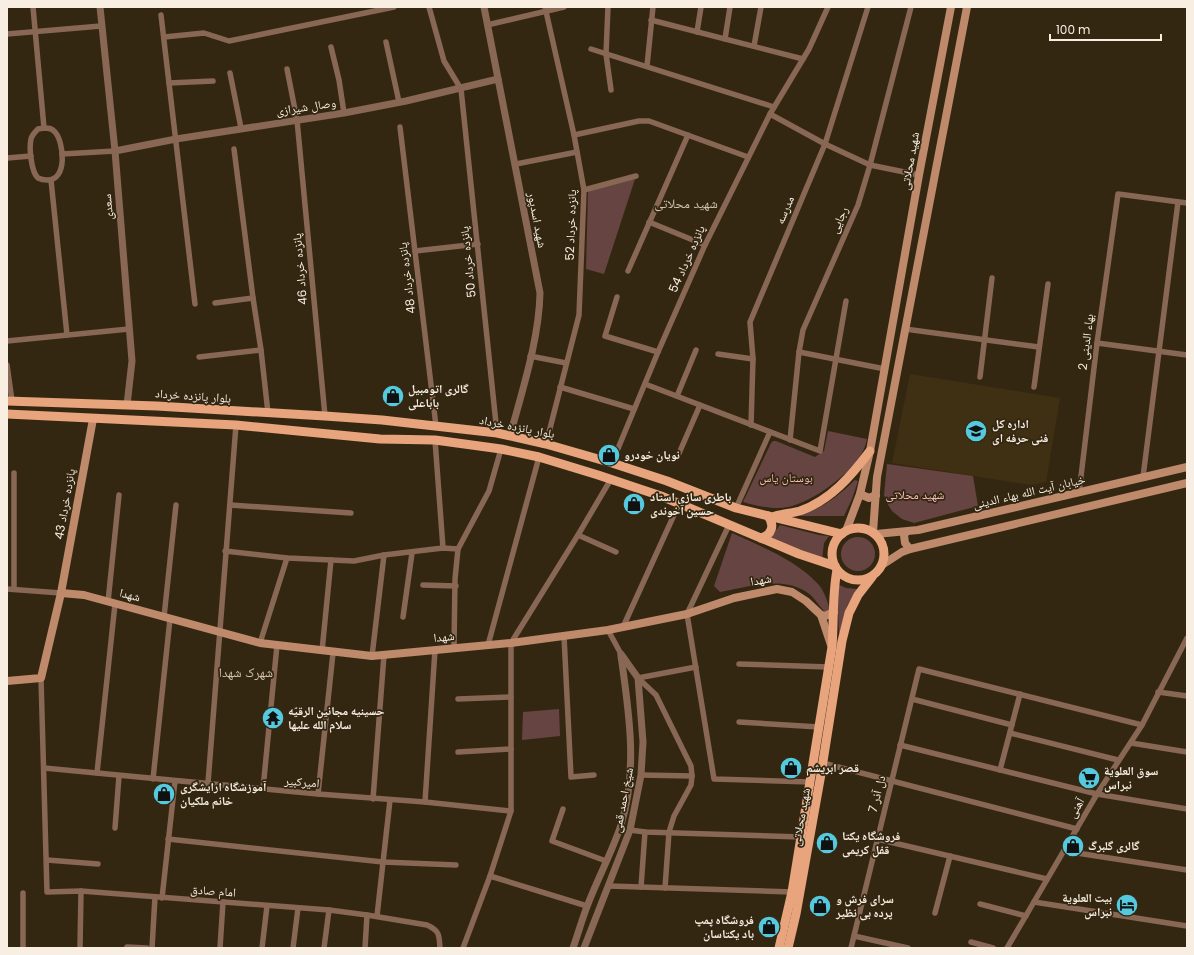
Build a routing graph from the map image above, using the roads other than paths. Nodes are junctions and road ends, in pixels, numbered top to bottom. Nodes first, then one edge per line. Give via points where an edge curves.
1 (33, 7) edge
2 (100, 7) edge
3 (394, 7) edge
4 (429, 7) edge
5 (484, 7) edge
6 (564, 7) edge
7 (608, 7) edge
8 (653, 7) edge
9 (701, 7) edge
10 (730, 7) edge
11 (761, 7) edge
12 (828, 7) edge
13 (868, 7) edge
14 (911, 7) edge
15 (951, 7) edge
16 (967, 7) edge
17 (546, 9) edge
18 (161, 15) dead end
19 (651, 20) junction
20 (487, 25) junction
21 (101, 26) junction
22 (35, 31) junction
23 (697, 32) junction
24 (7, 34) edge
25 (164, 37) junction
26 (725, 39) junction
27 (386, 42) dead end
28 (754, 46) junction
29 (331, 47) dead end
30 (591, 49) dead end
31 (606, 54) junction
32 (803, 59) junction
33 (647, 66) junction
34 (287, 69) dead end
35 (230, 73) dead end
36 (498, 80) junction
37 (213, 81) dead end
38 (169, 83) junction
39 (462, 89) junction
40 (611, 90) dead end
41 (399, 102) junction
42 (774, 107) junction
43 (344, 113) junction
44 (770, 114) junction
45 (297, 120) junction
46 (400, 127) dead end
47 (44, 128) junction
48 (241, 128) junction
49 (574, 135) junction
50 (688, 135) junction
51 (176, 138) junction
52 (825, 144) junction
53 (234, 149) dead end
54 (115, 151) junction
55 (577, 152) junction
56 (62, 154) junction
57 (31, 156) junction
58 (748, 156) junction
59 (7, 158) edge
60 (516, 164) junction
61 (870, 165) junction
62 (919, 175) junction
63 (636, 176) dead end
64 (51, 180) junction
65 (584, 190) junction
66 (1178, 202) junction
67 (1187, 203) edge
68 (649, 222) junction
69 (478, 244) junction
70 (705, 245) junction
71 (415, 251) junction
72 (628, 271) dead end
73 (992, 278) dead end
74 (1048, 284) dead end
75 (253, 298) junction
76 (617, 298) dead end
77 (846, 302) dead end
78 (214, 303) dead end
79 (195, 304) dead end
80 (129, 329) junction
81 (905, 329) junction
82 (67, 335) junction
83 (985, 340) junction
84 (7, 341) edge
85 (1097, 343) junction
86 (1039, 348) junction
87 (262, 350) junction
88 (696, 350) dead end
89 (658, 352) junction
90 (799, 352) junction
91 (1159, 352) junction
92 (718, 354) dead end
93 (1187, 355) edge
94 (530, 356) junction
95 (199, 357) dead end
96 (753, 359) junction
97 (836, 359) junction
98 (566, 363) junction
99 (7, 364) edge
100 (885, 369) junction
101 (980, 377) dead end
102 (645, 384) junction
103 (560, 387) junction
104 (1034, 387) dead end
105 (677, 396) junction
106 (10, 401) edge
107 (128, 405) junction
108 (700, 405) junction
109 (634, 409) junction
110 (268, 413) junction
111 (7, 414) edge
112 (325, 416) junction
113 (93, 419) junction
114 (236, 425) junction
115 (751, 425) junction
116 (436, 426) junction
117 (770, 432) junction
118 (497, 434) junction
119 (510, 436) junction
120 (435, 440) junction
121 (790, 440) junction
122 (546, 444) junction
123 (501, 449) junction
124 (870, 451) junction
125 (539, 457) junction
126 (677, 458) dead end
127 (612, 463) junction
128 (1187, 467) edge
129 (14, 473) dead end
130 (1143, 477) junction
131 (611, 479) junction
132 (1187, 483) edge
133 (1079, 493) junction
134 (860, 494) junction
135 (119, 495) dead end
136 (876, 495) junction
137 (679, 504) junction
138 (176, 505) dead end
139 (230, 505) junction
140 (736, 508) junction
141 (351, 513) dead end
142 (770, 516) junction
143 (730, 525) junction
144 (844, 532) junction
145 (906, 532) junction
146 (874, 533) junction
147 (578, 535) junction
148 (761, 538) junction
149 (443, 548) junction
150 (458, 549) junction
151 (910, 549) junction
152 (225, 551) junction
153 (412, 552) junction
154 (616, 552) dead end
155 (384, 555) junction
156 (287, 558) junction
157 (331, 560) junction
158 (882, 564) junction
159 (836, 568) junction
160 (872, 577) junction
161 (423, 585) dead end
162 (456, 586) junction
163 (7, 589) edge
164 (14, 589) junction
165 (61, 593) junction
166 (112, 603) junction
167 (834, 612) junction
168 (687, 614) junction
169 (821, 615) junction
170 (403, 617) dead end
171 (167, 618) junction
172 (623, 627) junction
173 (608, 630) junction
174 (220, 632) junction
175 (564, 636) junction
176 (1187, 639) edge
177 (260, 643) junction
178 (511, 643) junction
179 (488, 644) junction
180 (277, 645) junction
181 (454, 648) junction
182 (832, 648) junction
183 (435, 650) junction
184 (322, 651) junction
185 (333, 652) junction
186 (621, 654) junction
187 (384, 655) junction
188 (372, 656) junction
189 (739, 664) dead end
190 (696, 667) junction
191 (829, 667) junction
192 (41, 678) junction
193 (638, 678) junction
194 (7, 681) edge
195 (1158, 692) junction
196 (1020, 694) junction
197 (1187, 696) edge
198 (511, 697) junction
199 (458, 699) dead end
200 (912, 699) junction
201 (739, 722) dead end
202 (1012, 725) junction
203 (1142, 725) junction
204 (819, 727) junction
205 (1010, 733) junction
206 (1131, 743) junction
207 (900, 745) junction
208 (511, 749) junction
209 (458, 752) dead end
210 (1187, 752) edge
211 (1118, 760) junction
212 (823, 763) junction
213 (44, 768) junction
214 (1000, 770) junction
215 (97, 774) junction
216 (594, 775) dead end
217 (641, 775) junction
218 (119, 776) junction
219 (692, 776) junction
220 (153, 779) junction
221 (174, 781) junction
222 (892, 781) junction
223 (810, 782) junction
224 (208, 784) junction
225 (263, 789) junction
226 (318, 794) junction
227 (1097, 794) junction
228 (628, 795) junction
229 (637, 796) junction
230 (373, 799) junction
231 (390, 800) junction
232 (425, 802) junction
233 (563, 809) dead end
234 (1187, 809) edge
235 (511, 811) junction
236 (115, 828) dead end
237 (1077, 829) junction
238 (630, 830) junction
239 (644, 832) junction
240 (669, 832) junction
241 (801, 838) junction
242 (168, 839) junction
243 (877, 839) junction
244 (1064, 851) junction
245 (950, 856) junction
246 (47, 860) junction
247 (606, 861) junction
248 (383, 862) junction
249 (98, 864) dead end
250 (456, 865) dead end
251 (1187, 870) edge
252 (490, 876) junction
253 (1047, 879) junction
254 (609, 886) junction
255 (641, 887) junction
256 (665, 888) junction
257 (81, 891) junction
258 (792, 892) junction
259 (23, 893) dead end
260 (155, 897) junction
261 (162, 898) junction
262 (223, 902) junction
263 (1034, 902) junction
264 (980, 904) dead end
265 (267, 906) junction
266 (587, 906) junction
267 (298, 908) junction
268 (328, 910) junction
269 (936, 913) dead end
270 (367, 915) junction
271 (377, 916) junction
272 (1026, 916) junction
273 (1187, 926) edge
274 (854, 936) junction
275 (970, 942) dead end
276 (127, 947) dead end
277 (23, 948) edge
278 (80, 948) edge
279 (147, 948) edge
280 (152, 948) edge
281 (220, 948) edge
282 (262, 948) edge
283 (293, 948) edge
284 (324, 948) edge
285 (365, 948) edge
286 (440, 948) edge
287 (463, 948) edge
288 (573, 948) edge
289 (584, 948) edge
290 (778, 948) edge
291 (788, 948) edge
292 (851, 948) edge
293 (908, 948) edge
294 (993, 948) edge
295 (1007, 948) edge

1 - 22 street
2 - 21 street, سعدی
3 - 25 street via 229,41 204,33
4 - 39 street via 444,61
5 - 20 street, شهید اسدپور
6 - 17 street
7 - 31 street
8 - 19 street
9 - 23 street
10 - 26 street
11 - 28 street
12 - 32 street, پانزده خرداد 54
13 - 52 street, مدرسه
14 - 61 street, رجایی
15 - 62 main road, شهید محلاتی
16 - 81 main road
17 - 20 street
17 - 49 street, پانزده خرداد 52
18 - 25 street
19 - 23 street
19 - 33 street
20 - 36 street, شهید اسدپور
21 - 22 street
21 - 54 street, سعدی
22 - 24 street
22 - 47 street
23 - 26 street
25 - 38 street
26 - 28 street
27 - 41 street
28 - 32 street
29 - 43 street
30 - 31 street
31 - 33 street
31 - 40 street
32 - 42 street, پانزده خرداد 54
33 - 42 street
34 - 45 street, پانزده خرداد 46
35 - 48 street
36 - 39 street, وصال شیرازی
36 - 60 street, شهید اسدپور
37 - 38 street
38 - 51 street
39 - 41 street, وصال شیرازی
39 - 69 street, پانزده خرداد 50
41 - 43 street, وصال شیرازی
42 - 44 street, پانزده خرداد 54
43 - 45 street, وصال شیرازی
44 - 52 street
44 - 58 street, پانزده خرداد 54
45 - 48 street, وصال شیرازی
45 - 112 street, پانزده خرداد 46
46 - 71 street, پانزده خرداد 48
47 - 56 street via 54,130
47 - 57 street via 38,129 32,138
48 - 51 street, وصال شیرازی
49 - 50 street via 649,121
49 - 55 street, پانزده خرداد 52
50 - 58 street
50 - 68 street
51 - 54 street, وصال شیرازی
51 - 79 street
52 - 61 street
52 - 96 street, مدرسه via 750,322
53 - 75 street
54 - 56 street
54 - 80 street, سعدی
55 - 60 street
55 - 65 street, پانزده خرداد 52
56 - 64 street via 60,173
57 - 59 street
57 - 64 street via 34,173 38,178
58 - 70 street, پانزده خرداد 54
60 - 94 street, شهید اسدپور via 540,293 540,309
61 - 62 street
61 - 90 street, رجایی via 858,205 803,330
62 - 100 main road, شهید محلاتی
63 - 65 street
64 - 82 street
65 - 98 street, پانزده خرداد 52 via 579,315
66 - 67 street
66 - 85 street, بهاء الدینی 2 via 1118,194
66 - 91 street
68 - 70 street
68 - 72 street
69 - 71 street
69 - 118 street, پانزده خرداد 50
70 - 89 street, پانزده خرداد 54
71 - 116 street, پانزده خرداد 48
73 - 83 street
74 - 86 street
75 - 78 street
75 - 87 street
76 - 89 street via 605,336
77 - 97 street
80 - 82 street
80 - 107 street, سعدی via 132,361
81 - 83 street
81 - 136 main road via 877,477
82 - 84 street
83 - 86 street
83 - 101 street
85 - 91 street
85 - 133 street, بهاء الدینی 2
86 - 104 street
87 - 95 street
87 - 110 street
88 - 105 street
89 - 102 street, پانزده خرداد 54
90 - 97 street
90 - 121 street, رجایی
91 - 93 street
91 - 130 street
92 - 96 street
94 - 98 street
94 - 119 street, شهید اسدپور
96 - 115 street, مدرسه
97 - 100 street
97 - 121 street via 820,451
98 - 103 street, پانزده خرداد 52
99 - 106 street
100 - 124 main road, شهید محلاتی
102 - 105 street
102 - 109 street, پانزده خرداد 54
103 - 109 street
103 - 122 street, پانزده خرداد 52
105 - 108 street
106 - 107 main road, بلوار پانزده خرداد
107 - 110 main road, بلوار پانزده خرداد
108 - 115 street
108 - 126 street
109 - 127 street, پانزده خرداد 54
110 - 112 main road, بلوار پانزده خرداد
111 - 113 main road, بلوار پانزده خرداد
112 - 116 main road, بلوار پانزده خرداد
113 - 114 main road, بلوار پانزده خرداد
113 - 165 main road, پانزده خرداد 43
114 - 120 main road, بلوار پانزده خرداد via 380,439
114 - 139 street
115 - 117 street
116 - 118 main road, بلوار پانزده خرداد
117 - 121 street
117 - 140 street
118 - 119 main road, بلوار پانزده خرداد
119 - 122 main road, بلوار پانزده خرداد
120 - 123 main road, بلوار پانزده خرداد
120 - 149 street
122 - 127 main road, بلوار پانزده خرداد
123 - 125 main road, بلوار پانزده خرداد
123 - 150 street via 490,491
124 - 134 main road, شهید محلاتی
124 - 142 main road via 845,482 829,496 799,511
125 - 131 main road, بلوار پانزده خرداد
125 - 179 street
127 - 140 main road, بلوار پانزده خرداد via 667,480
128 - 130 main road, خیابان آیت الله بهاء الدینی
129 - 164 street
130 - 133 main road, خیابان آیت الله بهاء الدینی
131 - 137 main road, بلوار پانزده خرداد
131 - 147 street
132 - 151 main road
133 - 145 main road, خیابان آیت الله بهاء الدینی
134 - 136 main road via 869,498
134 - 144 main road, شهید محلاتی
135 - 166 street
136 - 146 main road
137 - 143 main road, بلوار پانزده خرداد
137 - 172 street
138 - 171 street
139 - 141 street
139 - 152 street
140 - 142 main road, بلوار پانزده خرداد
142 - 144 main road, بلوار پانزده خرداد
142 - 148 main road via 772,527 768,534
143 - 148 main road, بلوار پانزده خرداد
143 - 168 street
144 - 146 main road via 858,528
144 - 159 main road via 832,548
145 - 146 main road, خیابان آیت الله بهاء الدینی
145 - 151 main road via 905,543
146 - 158 main road via 880,539 884,552
147 - 154 street
147 - 178 street
148 - 159 main road, بلوار پانزده خرداد
149 - 150 street
149 - 153 street
150 - 162 street
151 - 158 main road
152 - 156 street
152 - 174 street
153 - 155 street
153 - 170 street
155 - 157 street via 354,561
155 - 188 street
156 - 157 street
156 - 177 street
157 - 184 street
158 - 160 main road
159 - 160 main road via 853,580 866,580
159 - 167 main road, شهید محلاتی via 833,588
160 - 212 main road, شهید محلاتی via 858,595 849,613 842,641
161 - 162 street
162 - 181 street
163 - 164 street
164 - 165 street
165 - 166 main road, شهدا via 84,595
165 - 192 main road, پانزده خرداد 43
166 - 171 main road, شهدا
166 - 215 street
167 - 169 main road
167 - 182 main road, شهید محلاتی
168 - 169 main road, شهدا via 734,598 777,589 792,592
168 - 172 main road, شهدا
168 - 190 street
169 - 182 main road, شهدا
171 - 174 main road, شهدا
171 - 220 street
172 - 173 main road, شهدا
173 - 175 main road, شهدا
173 - 186 street, شیخ احمد قمی
174 - 177 main road, شهدا
174 - 224 street
175 - 178 main road, شهدا
175 - 216 street via 570,777
176 - 195 street, آهنی
177 - 180 main road, شهدا
178 - 179 main road, شهدا
178 - 198 street
179 - 181 main road, شهدا
180 - 184 main road, شهدا
180 - 225 street
181 - 183 main road, شهدا
182 - 191 main road, شهید محلاتی
183 - 187 main road, شهدا
183 - 232 street
184 - 185 main road, شهدا
185 - 188 main road, شهدا
185 - 226 street
186 - 193 street, شیخ احمد قمی
186 - 228 street, شیخ احمد قمی via 631,733
187 - 188 main road, شهدا
187 - 230 street
189 - 191 street
190 - 193 street
190 - 223 street via 714,778
191 - 204 main road, شهید محلاتی
192 - 194 main road
192 - 213 street
193 - 217 street, شیخ احمد قمی via 643,742
193 - 219 street via 656,695 691,766
195 - 197 street
195 - 203 street, آهنی
196 - 200 street, دل آذر 7 via 919,669
196 - 202 street
196 - 203 street
198 - 199 street
198 - 208 street
200 - 202 street
200 - 207 street, دل آذر 7
201 - 204 street
202 - 205 street
203 - 206 street, آهنی
204 - 223 main road, شهید محلاتی
205 - 211 street
205 - 214 street
206 - 210 street
206 - 211 street, آهنی
207 - 214 street
207 - 222 street, دل آذر 7
208 - 209 street
208 - 235 street
211 - 227 street, آهنی
212 - 222 street
212 - 291 main road, شهید محلاتی
213 - 215 street, امیرکبیر
213 - 246 street
214 - 227 street
215 - 218 street, امیرکبیر
217 - 219 street
217 - 229 street, شیخ احمد قمی
218 - 220 street, امیرکبیر
218 - 236 street
219 - 240 street via 691,785 674,816
220 - 221 street, امیرکبیر
221 - 224 street, امیرکبیر
221 - 242 street
222 - 237 street
222 - 243 street, دل آذر 7
223 - 241 main road, شهید محلاتی
224 - 225 street, امیرکبیر
225 - 226 street, امیرکبیر
226 - 230 street, امیرکبیر
227 - 234 street
227 - 237 street, آهنی
228 - 229 street
228 - 247 street, شیخ احمد قمی via 621,825
229 - 238 street, شیخ احمد قمی
230 - 231 street, امیرکبیر
231 - 232 street, امیرکبیر
231 - 248 street
232 - 235 street, امیرکبیر
233 - 247 street via 552,841
235 - 252 street
237 - 244 street, آهنی
238 - 239 street
238 - 254 street, شیخ احمد قمی
239 - 240 street
239 - 255 street
240 - 241 street
240 - 256 street
241 - 258 main road, شهید محلاتی
242 - 248 street
242 - 261 street
243 - 245 street
243 - 274 street, دل آذر 7
244 - 251 street
244 - 253 street, آهنی
245 - 253 street
245 - 269 street
246 - 249 street
246 - 257 street, امام صادق via 47,892
247 - 266 street, شیخ احمد قمی
248 - 250 street
248 - 271 street
252 - 266 street
252 - 287 street
253 - 263 street, آهنی
254 - 255 street
254 - 289 street, شیخ احمد قمی
255 - 256 street
256 - 258 street
257 - 260 street, امام صادق
257 - 278 street
258 - 290 main road, شهید محلاتی
259 - 277 street
260 - 261 street, امام صادق
260 - 280 street
261 - 262 street, امام صادق
262 - 265 street, امام صادق
262 - 281 street
263 - 272 street, آهنی
263 - 273 street
264 - 272 street
265 - 267 street, امام صادق
265 - 282 street
266 - 288 street, شیخ احمد قمی
267 - 268 street, امام صادق
267 - 283 street
268 - 270 street, امام صادق
268 - 284 street
270 - 271 street, امام صادق
270 - 285 street
271 - 286 street, امام صادق via 435,928
272 - 295 street, آهنی
274 - 292 street, دل آذر 7
274 - 293 street
275 - 294 street
276 - 279 street

